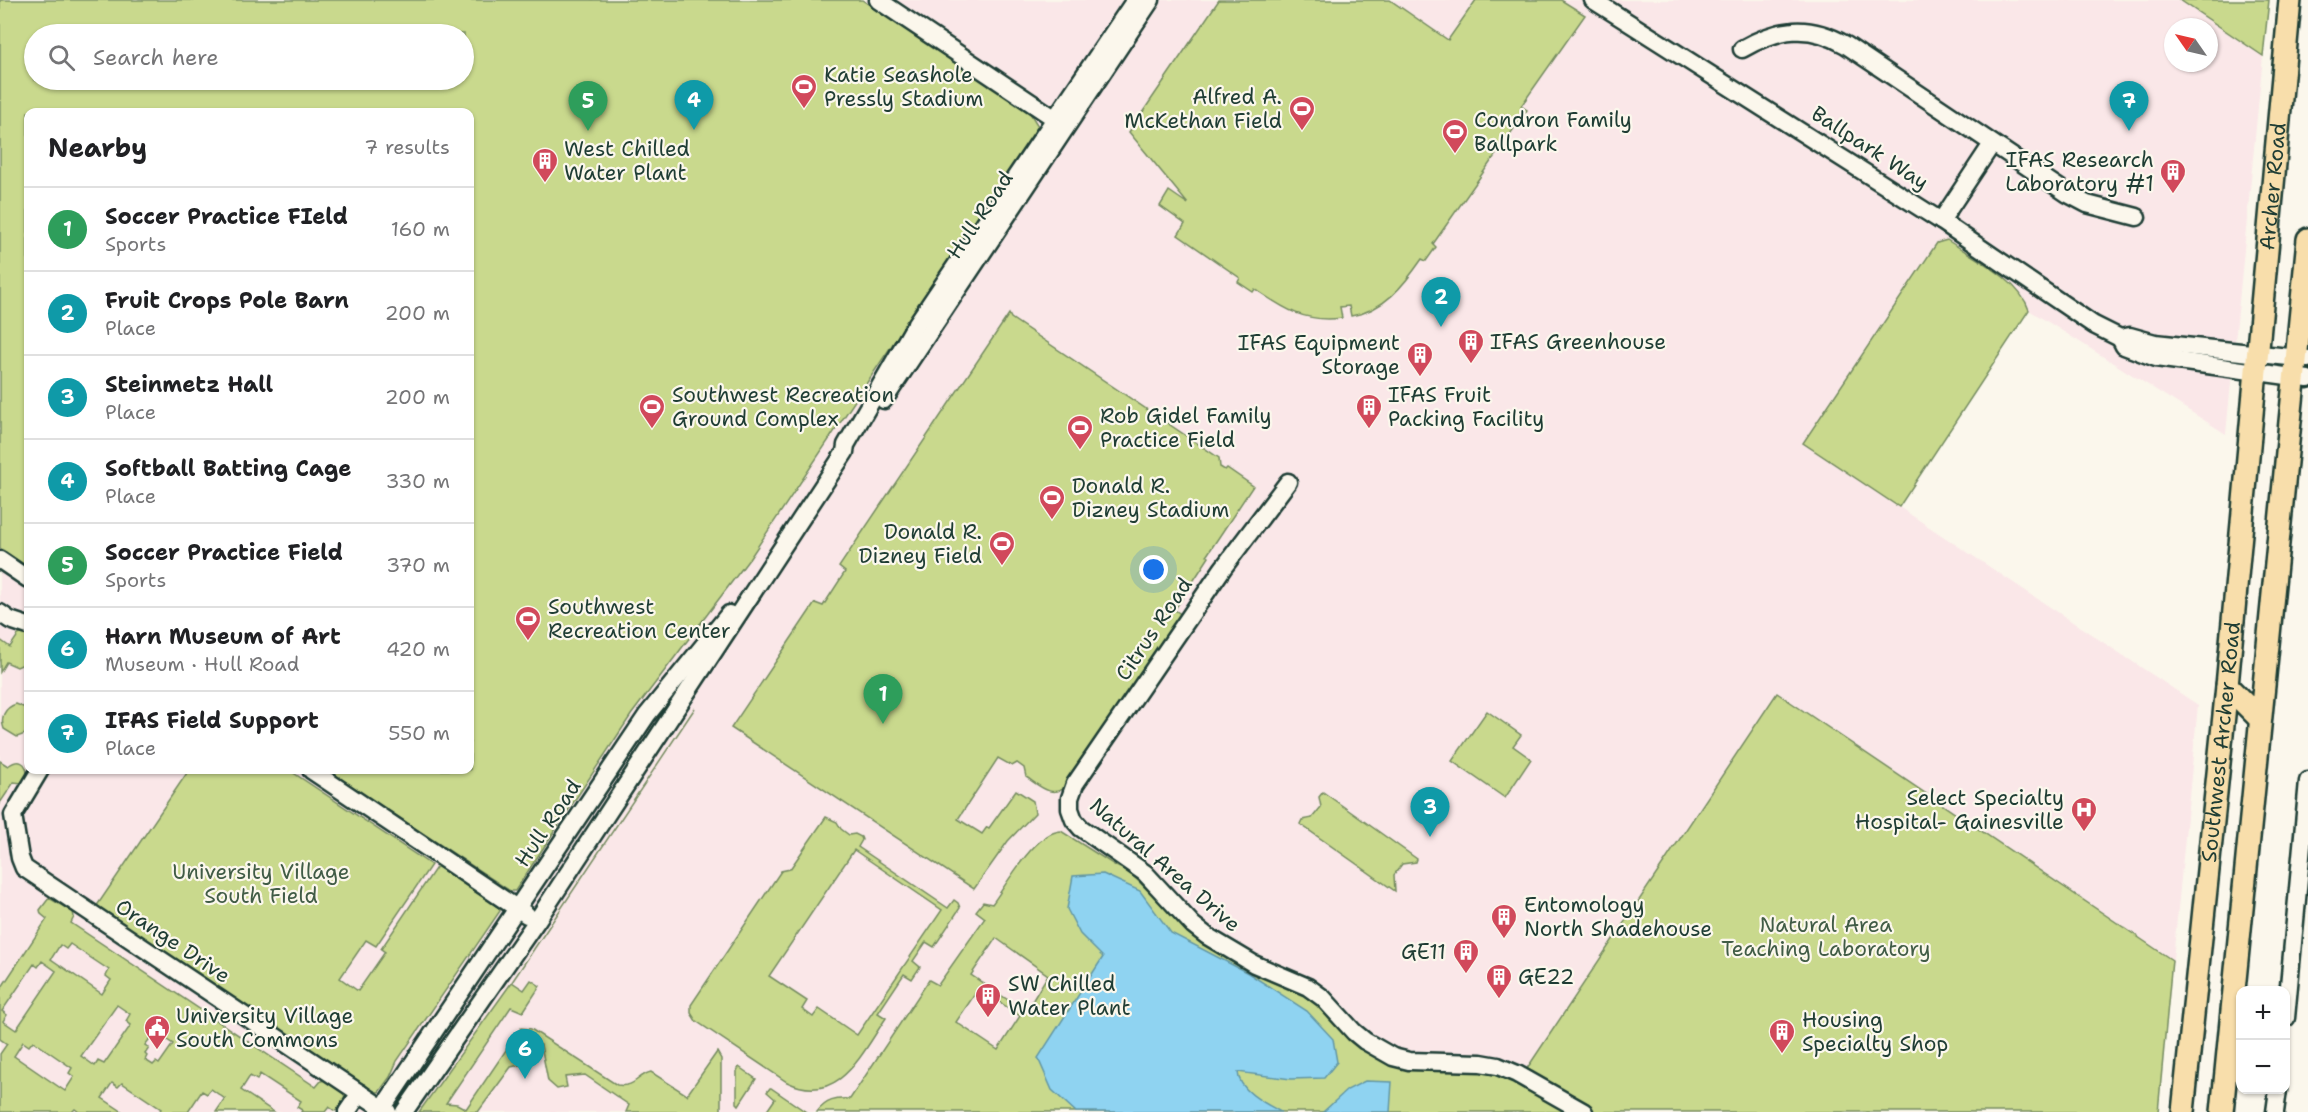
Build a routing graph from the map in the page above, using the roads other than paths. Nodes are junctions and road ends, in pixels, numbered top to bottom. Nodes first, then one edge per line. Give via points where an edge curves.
1 (878, 0) edge
2 (1135, 0) edge
3 (1151, 0) edge
4 (1593, 0) edge
5 (2290, 0) edge
6 (1743, 50) dead end
7 (1061, 123) junction
8 (1992, 144) junction
9 (2137, 218) dead end
10 (1941, 221) junction
11 (2308, 238) edge
12 (2257, 363) junction
13 (2302, 368) edge
14 (1288, 482) dead end
15 (0, 560) edge
16 (766, 569) junction
17 (24, 576) edge
18 (0, 613) edge
19 (24, 625) edge
20 (2227, 686) junction
21 (2260, 719) junction
22 (38, 774) edge
23 (317, 774) edge
24 (2308, 781) edge
25 (1070, 809) joint
26 (518, 909) junction
27 (536, 922) junction
28 (2289, 986) edge
29 (360, 1093) junction
30 (2277, 1094) edge
31 (2223, 1103) edge
32 (384, 1111) edge
33 (347, 1112) edge
34 (404, 1112) edge
35 (1584, 1112) edge
36 (2183, 1112) edge
37 (2237, 1112) edge
38 (2275, 1112) edge

1 - 7 street
2 - 7 street, Hull Road
3 - 7 street, Hull Road
4 - 10 street, Ballpark Way
5 - 12 main road, Archer Road
6 - 8 street via 1784,31 1831,37
7 - 16 street, Hull Road via 912,329 845,453
8 - 9 street via 2087,204
8 - 10 street
10 - 12 street, Ballpark Way via 2071,311 2120,338 2124,346 2156,358
11 - 13 main road, Archer Road
12 - 13 street, Ballpark Way
12 - 20 main road, Southwest Archer Road
13 - 21 main road, Southwest Archer Road
14 - 25 street, Citrus Road via 1223,568 1075,784
15 - 17 street
16 - 26 street, Hull Road via 647,716
16 - 27 street, Hull Road
18 - 19 street
20 - 21 main road
20 - 36 main road, Southwest Archer Road
21 - 31 main road, Southwest Archer Road
22 - 29 street, Orange Drive via 13,814 24,868
23 - 26 street
24 - 28 street
25 - 35 street, Natural Area Drive via 1081,828 1148,875 1200,931 1247,961 1312,989 1372,1046 1409,1061 1498,1066
26 - 27 street
26 - 32 street, Hull Road
27 - 34 street, Hull Road
29 - 32 street, Orange Drive
29 - 33 street
30 - 38 street
31 - 37 main road

